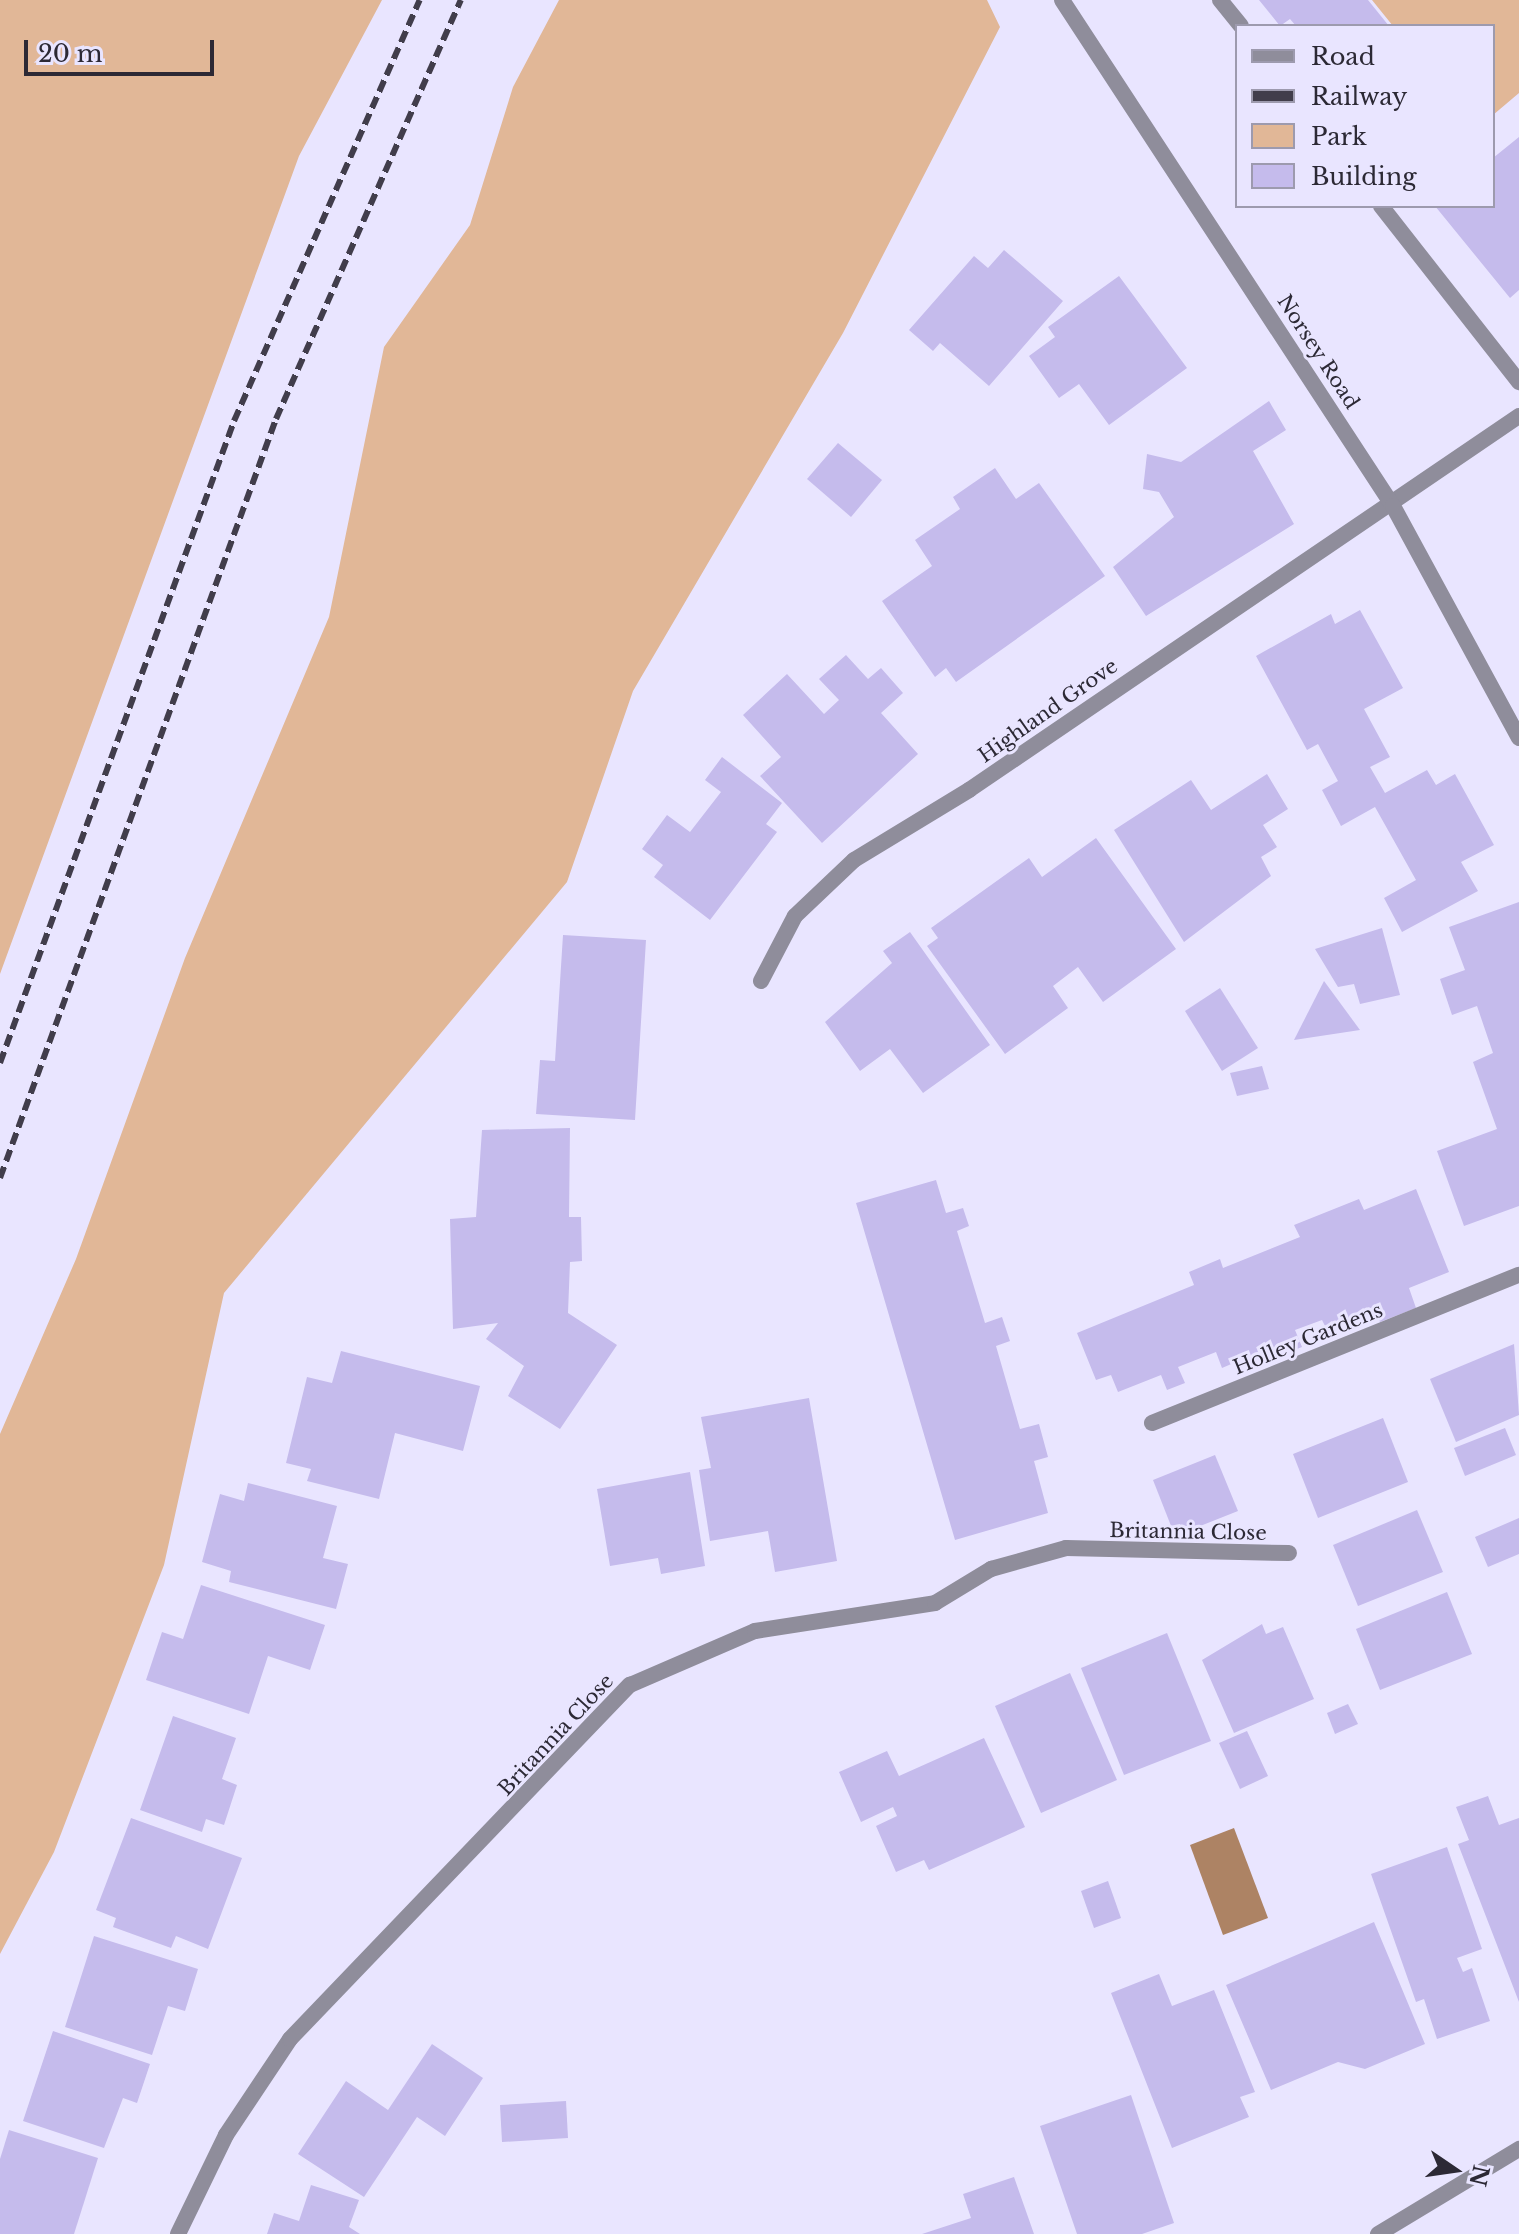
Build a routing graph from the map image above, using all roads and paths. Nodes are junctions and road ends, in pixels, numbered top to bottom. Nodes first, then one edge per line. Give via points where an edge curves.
1 (1062, 0) edge
2 (1220, 0) edge
3 (1239, 24) edge
4 (1383, 208) edge
5 (1519, 382) edge
6 (1519, 416) edge
7 (1393, 506) junction
8 (1519, 738) edge
9 (761, 981) dead end
10 (1519, 1275) edge
11 (1152, 1423) dead end
12 (1289, 1553) dead end
13 (1519, 2149) edge
14 (178, 2234) edge
15 (1378, 2234) edge

1 - 7 street, Norsey Road
2 - 3 street
4 - 5 street
6 - 7 street, Highland Grove
7 - 8 street, Norsey Road
7 - 9 street, Highland Grove via 854,860 795,916
10 - 11 street, Holley Gardens
12 - 14 street, Britannia Close via 1066,1548 991,1569 935,1603 755,1631 630,1685 290,2039 226,2135
13 - 15 street

